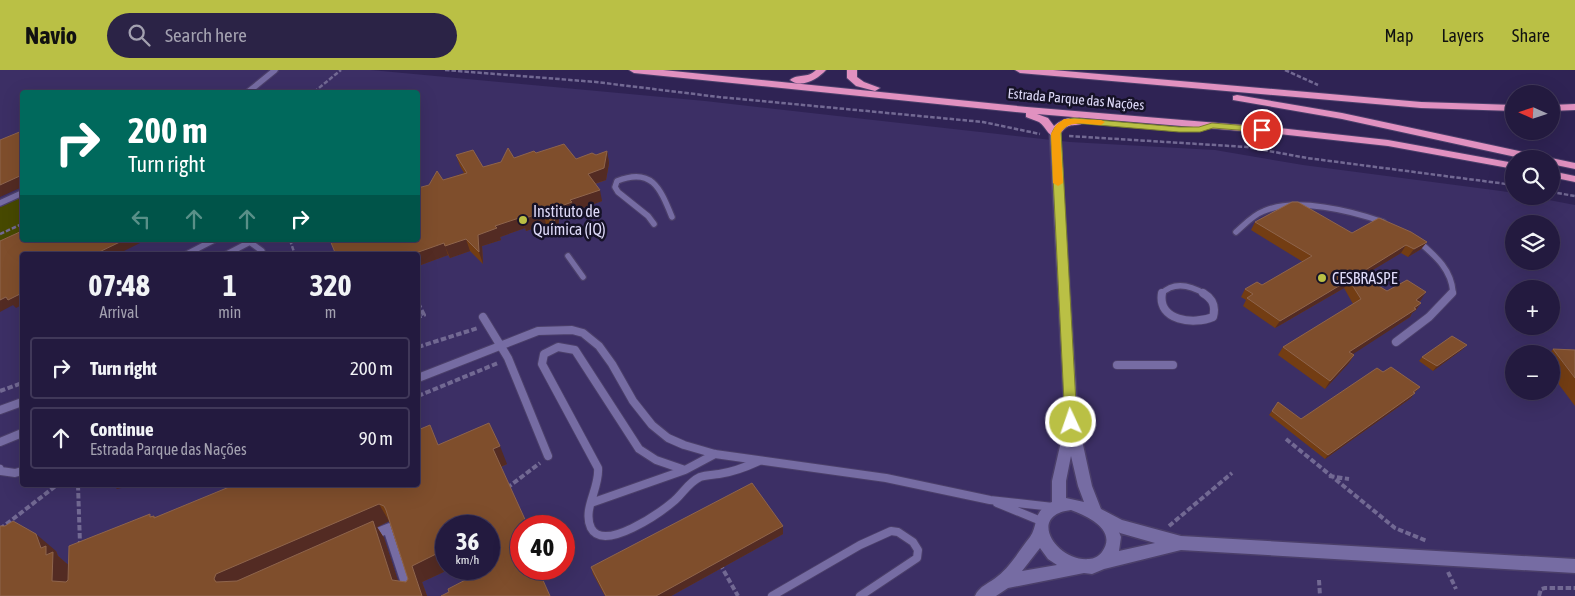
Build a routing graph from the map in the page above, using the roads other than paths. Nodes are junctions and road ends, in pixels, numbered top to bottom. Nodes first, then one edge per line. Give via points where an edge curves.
1 (275, 70) edge
2 (634, 70) edge
3 (821, 70) edge
4 (852, 70) edge
5 (1020, 70) edge
6 (689, 75) junction
7 (1098, 77) junction
8 (250, 90) edge
9 (898, 97) junction
10 (1575, 107) edge
11 (1505, 108) edge
12 (1560, 108) edge
13 (1212, 126) junction
14 (1055, 135) junction
15 (1505, 151) edge
16 (1560, 163) edge
17 (1505, 164) edge
18 (1575, 166) edge
19 (1560, 176) edge
20 (1575, 179) edge
21 (20, 194) edge
22 (0, 203) edge
23 (672, 217) dead end
24 (654, 224) dead end
25 (1389, 224) edge
26 (1236, 232) dead end
27 (1410, 236) edge
28 (210, 242) edge
29 (247, 242) edge
30 (250, 242) edge
31 (191, 252) edge
32 (230, 252) edge
33 (262, 252) edge
34 (568, 256) dead end
35 (583, 277) dead end
36 (483, 317) dead end
37 (1208, 320) joint
38 (1396, 342) dead end
39 (501, 346) junction
40 (1117, 365) dead end
41 (1173, 365) dead end
42 (420, 377) edge
43 (20, 403) edge
44 (0, 410) edge
45 (1071, 422) junction
46 (20, 434) edge
47 (0, 442) edge
48 (715, 454) junction
49 (548, 456) road end
50 (760, 460) junction
51 (0, 468) edge
52 (685, 470) junction
53 (20, 471) edge
54 (990, 500) junction
55 (590, 503) junction
56 (1056, 506) junction
57 (1100, 515) junction
58 (1041, 528) junction
59 (1181, 543) junction
60 (353, 544) edge
61 (1105, 562) junction
62 (1575, 566) edge
63 (1084, 568) junction
64 (1005, 581) junction
65 (411, 596) edge
66 (772, 596) edge
67 (860, 596) edge
68 (983, 596) edge

1 - 8 lane
2 - 6 highway, Estrada Parque das Nações
3 - 6 highway via 813,78 802,81
4 - 9 highway via 852,78 860,84
5 - 7 highway, Estrada Parque das Nações
6 - 9 highway, Estrada Parque das Nações
7 - 11 highway, Estrada Parque das Nações via 1421,106
7 - 15 highway via 1333,115
9 - 13 highway, Estrada Parque das Nações
9 - 14 highway via 924,105 1037,117 1044,120
10 - 12 highway
13 - 14 highway via 1179,130 1074,120 1062,124
13 - 17 highway, Estrada Parque das Nações via 1388,143
14 - 45 street
16 - 18 highway
19 - 20 highway
21 - 22 lane
23 - 24 lane via 661,192 645,176 632,174 617,181 615,188 618,192
25 - 26 lane via 1355,214 1282,206 1252,217
27 - 38 lane via 1445,267 1454,282 1453,292 1429,317
28 - 31 lane
29 - 32 lane
30 - 33 lane
34 - 35 lane
36 - 39 lane
37 - 37 lane via 1216,312 1216,306 1206,294 1180,285 1165,288 1161,293 1161,304 1173,316 1190,322
39 - 42 lane
39 - 48 lane via 538,331 555,328 583,333 594,340 634,402 656,429 689,447
39 - 49 lane
40 - 41 lane
43 - 44 lane
45 - 56 street
45 - 57 street via 1085,486
46 - 47 lane
48 - 50 lane
48 - 52 lane
50 - 54 lane via 886,478
50 - 55 lane via 736,470 697,479 655,514 610,537 599,536 591,529
51 - 53 lane via 1,471
52 - 55 lane
52 - 55 lane via 656,460 639,449 576,350 565,346 552,348 541,358 542,364 600,474
54 - 56 lane
54 - 58 lane
56 - 57 street via 1077,505
56 - 58 street via 1046,513
57 - 59 street via 1120,526
57 - 61 street via 1109,526 1114,542 1114,549
58 - 63 street via 1049,550 1065,562
58 - 64 street
59 - 61 street
59 - 62 street
60 - 65 street via 389,528
61 - 63 street
63 - 64 street
64 - 68 street
66 - 67 lane via 860,545 891,531 913,542 918,550 917,558

